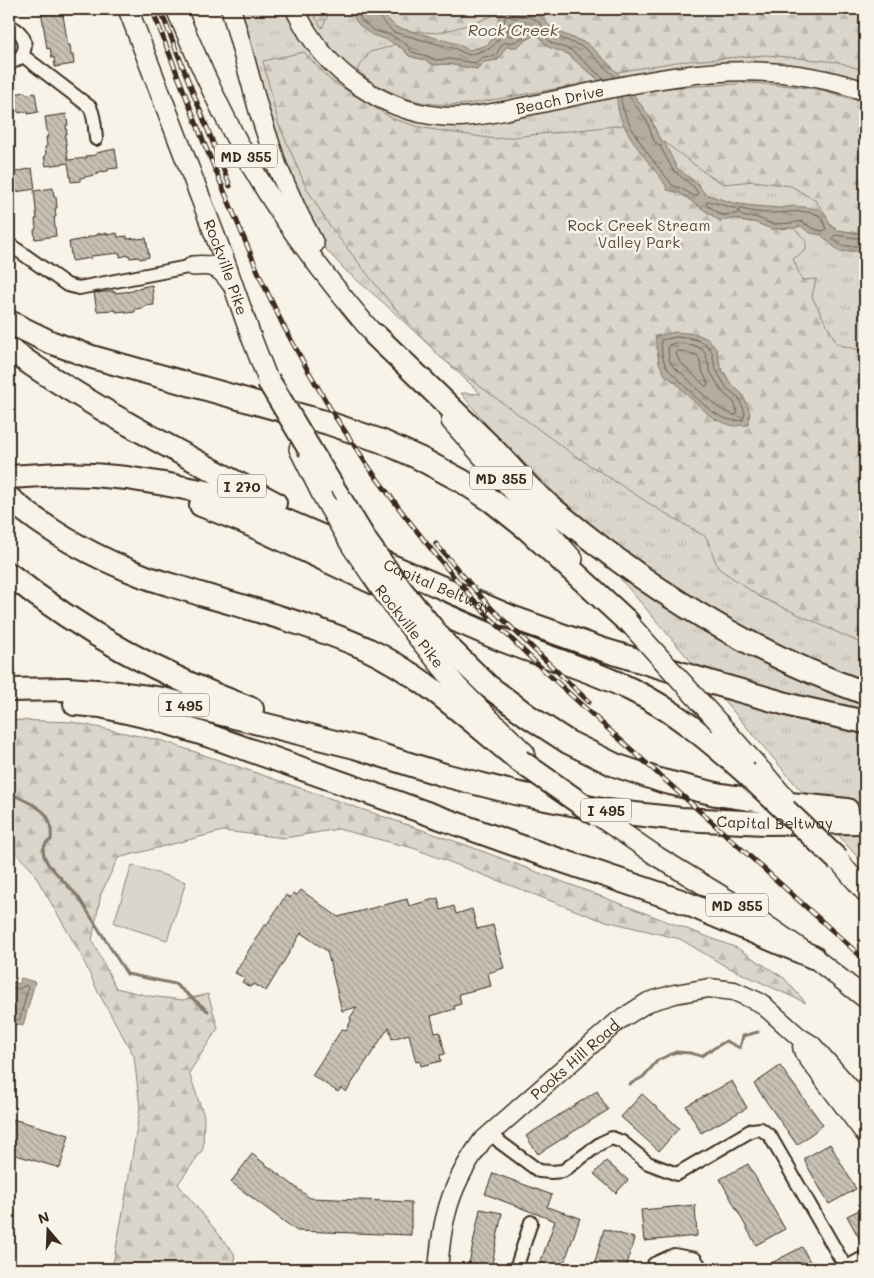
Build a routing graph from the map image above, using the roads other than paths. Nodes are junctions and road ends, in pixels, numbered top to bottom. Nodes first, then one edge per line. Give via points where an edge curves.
1 (128, 9) edge
2 (176, 9) edge
3 (231, 9) edge
4 (295, 9) edge
5 (9, 26) edge
6 (22, 55) junction
7 (9, 63) edge
8 (865, 91) edge
9 (96, 139) dead end
10 (210, 222) junction
11 (9, 244) edge
12 (193, 266) junction
13 (234, 288) junction
14 (338, 292) junction
15 (9, 322) edge
16 (375, 335) junction
17 (9, 349) edge
18 (268, 380) joint
19 (303, 448) junction
20 (59, 474) junction
21 (9, 477) edge
22 (14, 503) edge
23 (9, 574) edge
24 (422, 580) junction
25 (628, 622) junction
26 (9, 690) edge
27 (865, 693) edge
28 (9, 702) edge
29 (865, 722) edge
30 (355, 748) junction
31 (529, 763) junction
32 (754, 771) junction
33 (865, 812) edge
34 (597, 815) joint
35 (865, 822) edge
36 (838, 860) joint
37 (865, 892) edge
38 (814, 957) junction
39 (865, 998) edge
40 (799, 1037) junction
41 (865, 1106) edge
42 (491, 1133) junction
43 (865, 1134) edge
44 (531, 1222) dead end
45 (865, 1257) edge
46 (845, 1268) edge
47 (438, 1269) edge
48 (516, 1269) edge
49 (653, 1269) edge
50 (702, 1269) edge

1 - 10 main road, Rockville Pike
2 - 14 main road, MD 355 via 198,62 253,170
3 - 14 main road via 277,166
4 - 8 street, Beach Drive via 320,49 355,83 400,107 429,114 460,117 492,113 653,80 717,72 771,72
5 - 6 street via 18,30 24,40
6 - 7 street
6 - 9 street via 90,107
10 - 12 main road via 209,249
10 - 13 main road, Rockville Pike
11 - 12 street via 66,285 79,288
12 - 13 main road via 216,268 224,273
13 - 18 main road, Rockville Pike
14 - 16 main road, MD 355
15 - 25 highway via 92,357 328,423 419,458 492,501
16 - 25 main road, MD 355
16 - 27 highway via 534,492 621,563 711,622 760,648
17 - 24 highway, I 270 via 65,387 166,445
18 - 19 highway, bridge
19 - 31 main road, Rockville Pike, bridge via 323,498 385,595 458,687
19 - 33 highway, bridge via 401,590 446,644 488,686 568,742 615,765 716,794
20 - 21 highway, Capital Beltway
20 - 24 highway, Capital Beltway via 127,478 211,493 251,506
20 - 32 highway via 165,494 242,521 492,636 633,690 672,712
22 - 31 highway via 43,526 74,544 147,578 276,616 366,649 429,687
23 - 30 highway via 34,595 132,656 233,702
24 - 29 highway, Capital Beltway via 511,617 604,650 797,707
25 - 32 main road, MD 355, bridge via 720,724
26 - 30 highway, Capital Beltway / I 495 via 67,689 162,699
28 - 38 highway via 101,706 210,736 681,901
30 - 35 highway, Capital Beltway / I 495 via 515,793 607,811 765,823
31 - 34 highway, bridge
32 - 36 highway, bridge
34 - 38 main road, MD 355
36 - 37 main road
38 - 39 main road, MD 355
40 - 41 street, Pooks Hill Road via 812,1045
40 - 42 street, Pooks Hill Road via 761,1003 734,991 709,988 666,996 648,1002 618,1021
40 - 43 street, Pooks Hill Road via 804,1053
42 - 46 street via 539,1171 563,1170 601,1142 612,1138 648,1163 677,1174 752,1130 761,1129 770,1136
42 - 47 street, Pooks Hill Road via 474,1152 452,1192 445,1216
44 - 48 street
45 - 46 street
49 - 50 street via 654,1264 674,1255 695,1258

